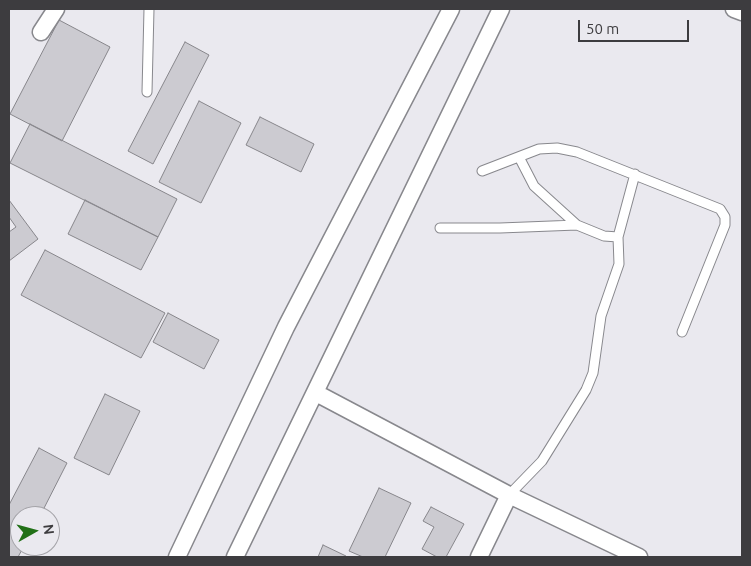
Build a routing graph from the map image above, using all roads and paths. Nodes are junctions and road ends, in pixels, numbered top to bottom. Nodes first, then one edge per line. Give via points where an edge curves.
1 (56, 9) edge
2 (150, 9) edge
3 (451, 9) edge
4 (502, 9) edge
5 (734, 9) edge
6 (742, 12) edge
7 (41, 32) dead end
8 (147, 92) dead end
9 (519, 157) junction
10 (482, 171) dead end
11 (634, 174) junction
12 (577, 225) junction
13 (440, 228) dead end
14 (618, 237) junction
15 (682, 332) dead end
16 (316, 393) junction
17 (509, 495) junction
18 (177, 557) edge
19 (235, 557) edge
20 (479, 557) edge
21 (639, 557) edge

1 - 7 street
2 - 8 lane
3 - 18 street via 286,327
4 - 16 street
5 - 6 street
9 - 10 lane
9 - 11 lane via 539,149 558,148
9 - 12 lane via 534,186
11 - 14 lane
11 - 15 lane via 720,209 725,217 725,225
12 - 13 lane
12 - 14 lane via 604,236
14 - 17 lane via 618,264 601,316 593,373 586,390 542,461
16 - 17 street
16 - 19 street
17 - 20 street
17 - 21 street

